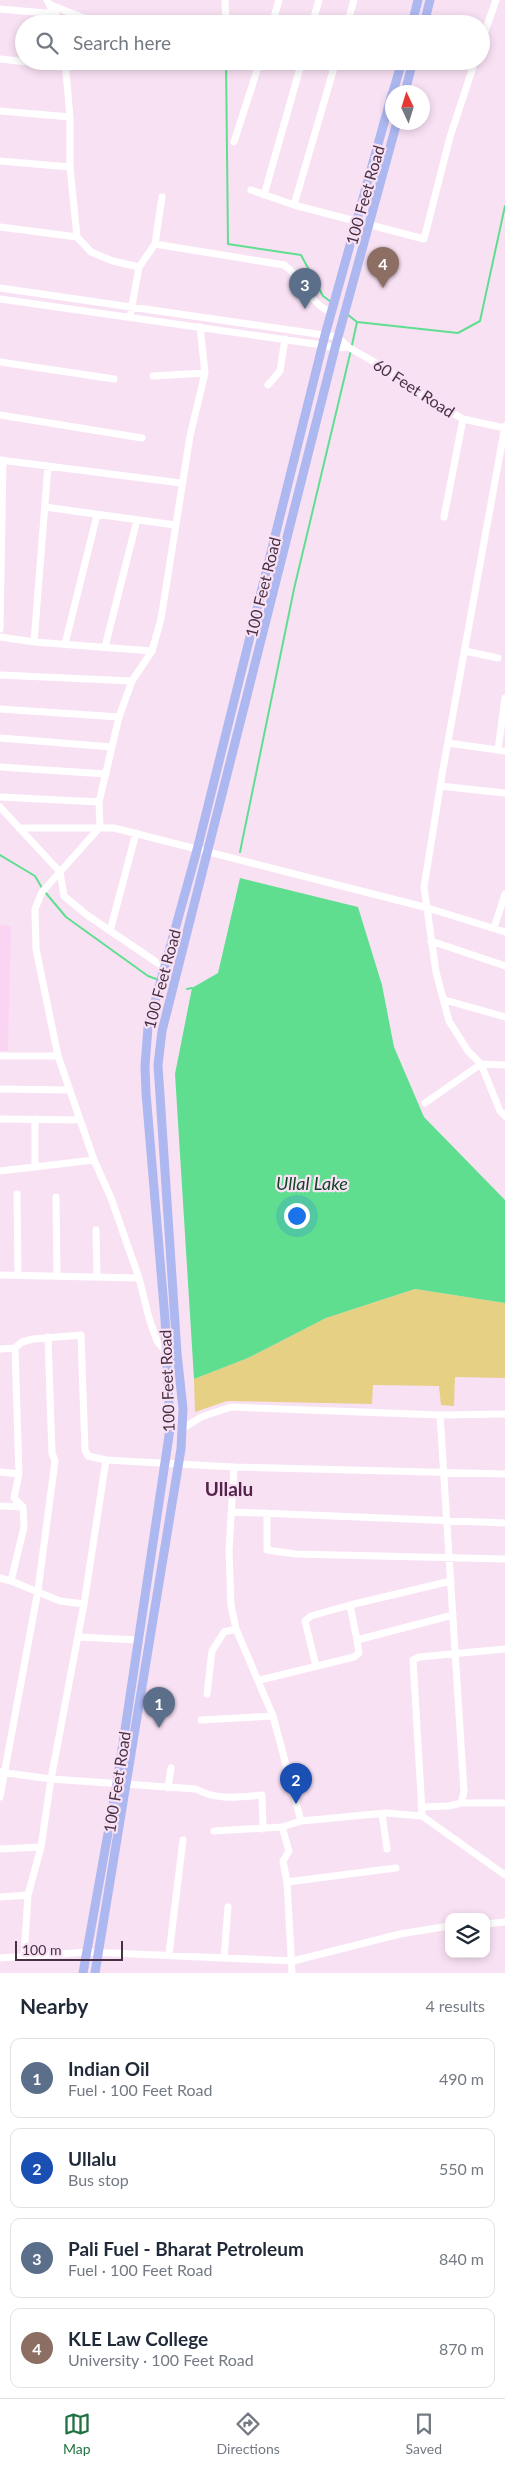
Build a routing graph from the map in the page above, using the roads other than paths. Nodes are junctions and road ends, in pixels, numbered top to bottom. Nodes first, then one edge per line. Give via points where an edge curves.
1 (225, 0) edge
2 (279, 0) edge
3 (319, 0) edge
4 (354, 0) edge
5 (418, 0) edge
6 (430, 0) edge
7 (496, 0) edge
8 (49, 3) edge
9 (0, 8) edge
10 (56, 14) joint
11 (78, 15) edge
12 (226, 15) edge
13 (275, 15) edge
14 (315, 15) edge
15 (350, 15) edge
16 (414, 15) edge
17 (426, 15) edge
18 (490, 17) edge
19 (0, 59) edge
20 (15, 60) edge
21 (66, 70) edge
22 (257, 70) edge
23 (299, 70) edge
24 (333, 70) edge
25 (399, 70) edge
26 (411, 70) edge
27 (472, 70) edge
28 (395, 85) edge
29 (407, 85) edge
30 (0, 111) edge
31 (70, 117) junction
32 (385, 122) edge
33 (394, 130) edge
34 (234, 142) dead end
35 (0, 161) edge
36 (70, 167) junction
37 (251, 190) dead end
38 (264, 195) junction
39 (162, 196) dead end
40 (294, 205) junction
41 (358, 221) junction
42 (368, 224) junction
43 (0, 226) edge
44 (78, 237) junction
45 (155, 244) junction
46 (139, 267) junction
47 (0, 288) edge
48 (0, 299) edge
49 (132, 307) junction
50 (333, 307) junction
51 (130, 317) junction
52 (200, 327) junction
53 (325, 335) junction
54 (338, 337) junction
55 (285, 339) junction
56 (322, 345) junction
57 (335, 348) junction
58 (350, 348) junction
59 (0, 362) edge
60 (205, 373) junction
61 (153, 376) dead end
62 (114, 378) dead end
63 (268, 386) dead end
64 (0, 415) edge
65 (463, 419) junction
66 (505, 427) edge
67 (142, 438) dead end
68 (2, 460) edge
69 (48, 466) junction
70 (182, 483) junction
71 (45, 507) junction
72 (97, 515) junction
73 (444, 517) dead end
74 (137, 520) junction
75 (175, 525) junction
76 (0, 629) edge
77 (0, 637) edge
78 (34, 642) junction
79 (64, 644) junction
80 (105, 647) junction
81 (152, 651) junction
82 (465, 651) junction
83 (498, 658) dead end
84 (0, 675) edge
85 (132, 681) junction
86 (505, 698) edge
87 (0, 709) edge
88 (120, 717) junction
89 (0, 738) edge
90 (448, 743) junction
91 (112, 747) junction
92 (502, 750) edge
93 (0, 767) edge
94 (106, 774) junction
95 (440, 786) junction
96 (505, 793) edge
97 (0, 797) edge
98 (99, 802) junction
99 (0, 807) edge
100 (100, 827) junction
101 (19, 828) junction
102 (136, 833) junction
103 (197, 850) junction
104 (209, 853) junction
105 (60, 872) junction
106 (505, 894) edge
107 (428, 908) junction
108 (494, 928) junction
109 (110, 931) junction
110 (505, 932) edge
111 (432, 941) junction
112 (505, 966) edge
113 (162, 976) junction
114 (445, 1000) junction
115 (505, 1017) edge
116 (0, 1056) edge
117 (58, 1056) junction
118 (481, 1064) junction
119 (505, 1065) edge
120 (0, 1088) edge
121 (70, 1090) junction
122 (425, 1103) dead end
123 (503, 1113) edge
124 (0, 1119) edge
125 (35, 1119) junction
126 (80, 1120) junction
127 (94, 1160) junction
128 (35, 1167) junction
129 (0, 1171) edge
130 (17, 1194) dead end
131 (56, 1197) dead end
132 (96, 1230) dead end
133 (18, 1274) junction
134 (0, 1275) edge
135 (57, 1276) junction
136 (97, 1277) junction
137 (139, 1278) junction
138 (48, 1337) junction
139 (15, 1348) junction
140 (0, 1349) edge
141 (167, 1353) junction
142 (177, 1353) junction
143 (505, 1414) edge
144 (440, 1415) junction
145 (182, 1429) junction
146 (106, 1460) junction
147 (165, 1462) junction
148 (179, 1464) junction
149 (234, 1467) junction
150 (0, 1472) edge
151 (19, 1474) junction
152 (444, 1474) junction
153 (505, 1474) edge
154 (0, 1506) edge
155 (23, 1507) junction
156 (233, 1512) junction
157 (267, 1513) junction
158 (447, 1520) junction
159 (505, 1523) edge
160 (449, 1558) junction
161 (505, 1560) edge
162 (0, 1578) edge
163 (11, 1581) junction
164 (451, 1581) junction
165 (38, 1590) junction
166 (84, 1604) junction
167 (350, 1605) junction
168 (453, 1615) junction
169 (236, 1629) junction
170 (78, 1637) junction
171 (138, 1640) junction
172 (357, 1640) junction
173 (505, 1649) edge
174 (455, 1654) junction
175 (316, 1666) junction
176 (260, 1680) junction
177 (207, 1694) dead end
178 (273, 1716) junction
179 (201, 1720) dead end
180 (171, 1768) dead end
181 (1, 1772) edge
182 (51, 1779) junction
183 (121, 1784) junction
184 (168, 1788) junction
185 (0, 1797) edge
186 (461, 1803) junction
187 (505, 1803) edge
188 (421, 1807) junction
189 (382, 1814) junction
190 (422, 1816) junction
191 (301, 1822) junction
192 (282, 1827) junction
193 (263, 1829) junction
194 (214, 1831) dead end
195 (183, 1840) dead end
196 (41, 1848) junction
197 (0, 1849) edge
198 (387, 1849) dead end
199 (396, 1868) dead end
200 (505, 1875) edge
201 (287, 1882) junction
202 (28, 1895) junction
203 (0, 1897) edge
204 (228, 1907) dead end
205 (505, 1922) edge
206 (490, 1924) edge
207 (445, 1927) edge
208 (88, 1952) junction
209 (99, 1952) junction
210 (169, 1954) junction
211 (24, 1956) junction
212 (0, 1958) edge
213 (224, 1958) junction
214 (293, 1961) junction
215 (83, 1973) edge
216 (95, 1973) edge
217 (292, 1973) edge

1 - 12 street
2 - 13 street
3 - 14 street
4 - 15 street
5 - 16 main road
6 - 17 main road
7 - 18 street
8 - 10 street
8 - 11 street
9 - 10 street
19 - 20 street
21 - 31 street
22 - 34 street
23 - 38 street
24 - 40 street
25 - 28 main road, 100 Feet Road
26 - 29 main road
27 - 42 street via 450,137 424,239
30 - 31 street
31 - 36 street
32 - 41 main road, 100 Feet Road
33 - 42 main road, 100 Feet Road
35 - 36 street
36 - 44 street
37 - 38 street
38 - 40 street
39 - 45 street
40 - 41 street
41 - 42 street
41 - 50 main road, 100 Feet Road
42 - 54 main road, 100 Feet Road
43 - 44 street
44 - 46 street via 91,252
45 - 46 street
45 - 50 street via 284,265 294,272 321,309
46 - 49 street
47 - 49 street
48 - 51 street
49 - 51 street
49 - 53 street
50 - 53 main road, 100 Feet Road
51 - 52 street
52 - 55 street
52 - 60 street
53 - 54 street
53 - 56 main road, 100 Feet Road
54 - 57 main road, 100 Feet Road
54 - 58 street, 60 Feet Road
55 - 56 street
55 - 63 street via 280,371
56 - 57 street
56 - 103 main road, 100 Feet Road
57 - 58 street
57 - 104 main road, 100 Feet Road
58 - 65 street, 60 Feet Road
59 - 62 street
60 - 61 street
60 - 70 street
64 - 67 street
65 - 66 street, 60 Feet Road
65 - 73 street
66 - 82 street
68 - 69 street
68 - 76 street
69 - 70 street
69 - 71 street
70 - 75 street
71 - 72 street
71 - 78 street
72 - 74 street
72 - 79 street
74 - 75 street
74 - 80 street
75 - 81 street via 161,619
77 - 78 street
78 - 79 street
79 - 80 street
80 - 81 street
81 - 85 street
82 - 83 street
82 - 90 street
84 - 85 street
85 - 88 street
86 - 92 street
87 - 88 street
88 - 91 street
89 - 91 street
90 - 92 street
90 - 95 street
91 - 94 street
93 - 94 street
94 - 98 street
95 - 96 street
95 - 107 street via 424,887
97 - 98 street
98 - 100 street
99 - 101 street
100 - 101 street
100 - 102 street
100 - 105 street
101 - 105 street
102 - 103 street
102 - 109 street
103 - 104 street
103 - 113 main road, 100 Feet Road
104 - 107 street
104 - 142 main road, 100 Feet Road via 162,1031 158,1065
105 - 109 street via 64,896
105 - 117 street via 42,892 35,909 36,949
106 - 108 street
107 - 108 street
107 - 111 street
108 - 110 street
109 - 113 street
111 - 112 street
111 - 114 street via 436,972
113 - 141 main road, 100 Feet Road via 148,1027 145,1066
114 - 115 street
114 - 118 street via 449,1021 468,1051
116 - 117 street
117 - 121 street
118 - 119 street
118 - 122 street
118 - 123 street
120 - 121 street
121 - 126 street
124 - 125 street
125 - 126 street
125 - 128 street
126 - 127 street
127 - 128 street
127 - 137 street
128 - 129 street
130 - 133 street
131 - 135 street
132 - 136 street
133 - 134 street
133 - 135 street
135 - 136 street
136 - 137 street
137 - 141 street via 157,1341
138 - 139 street via 22,1342
138 - 146 street via 81,1335 85,1450 88,1456
138 - 165 street via 52,1453 55,1461
139 - 140 street
139 - 151 street
141 - 142 street
141 - 147 main road, 100 Feet Road via 170,1429
142 - 145 main road, 100 Feet Road
143 - 144 street
144 - 145 street via 231,1407 201,1417
144 - 152 street
145 - 148 main road, 100 Feet Road
146 - 147 street
146 - 166 street
147 - 148 street
147 - 171 main road, 100 Feet Road
148 - 149 street
148 - 183 main road, 100 Feet Road
149 - 152 street
149 - 156 street
150 - 151 street
151 - 155 street via 14,1498
152 - 153 street
152 - 158 street
154 - 155 street
155 - 163 street via 24,1527
156 - 157 street
156 - 169 street via 229,1551 230,1596
157 - 158 street
157 - 160 street via 267,1550 295,1554
158 - 159 street
158 - 160 street
160 - 161 street
160 - 164 street
162 - 163 street
163 - 165 street
164 - 167 street
164 - 168 street
165 - 166 street via 60,1601
165 - 181 street
166 - 170 street
167 - 172 street
167 - 175 street via 311,1616 305,1621
168 - 172 street
168 - 174 street
169 - 176 street
169 - 177 street via 224,1632 212,1651
170 - 171 street
170 - 182 street
171 - 183 main road, 100 Feet Road
172 - 175 street via 359,1652 354,1657
173 - 174 street
174 - 186 street via 464,1792
174 - 188 street via 419,1657 413,1662
175 - 176 street
176 - 178 street
178 - 179 street
178 - 191 street
180 - 184 street
181 - 182 street
181 - 185 street
182 - 183 street
182 - 196 street
183 - 184 street
183 - 208 main road, 100 Feet Road
183 - 209 main road, 100 Feet Road
184 - 193 street via 230,1798 262,1795
186 - 187 street
186 - 188 street
188 - 190 street
189 - 190 street
189 - 191 street
189 - 198 street
190 - 200 street
191 - 192 street
192 - 193 street
192 - 201 street via 289,1851 283,1861
193 - 194 street
195 - 210 street
196 - 197 street
196 - 202 street
199 - 201 street
201 - 214 street
202 - 203 street
202 - 211 street
204 - 213 street
205 - 206 street
207 - 214 street via 400,1934
208 - 209 street
208 - 211 street
208 - 215 main road, 100 Feet Road
209 - 210 street
209 - 216 main road, 100 Feet Road
210 - 213 street
211 - 212 street
213 - 214 street
214 - 217 street

